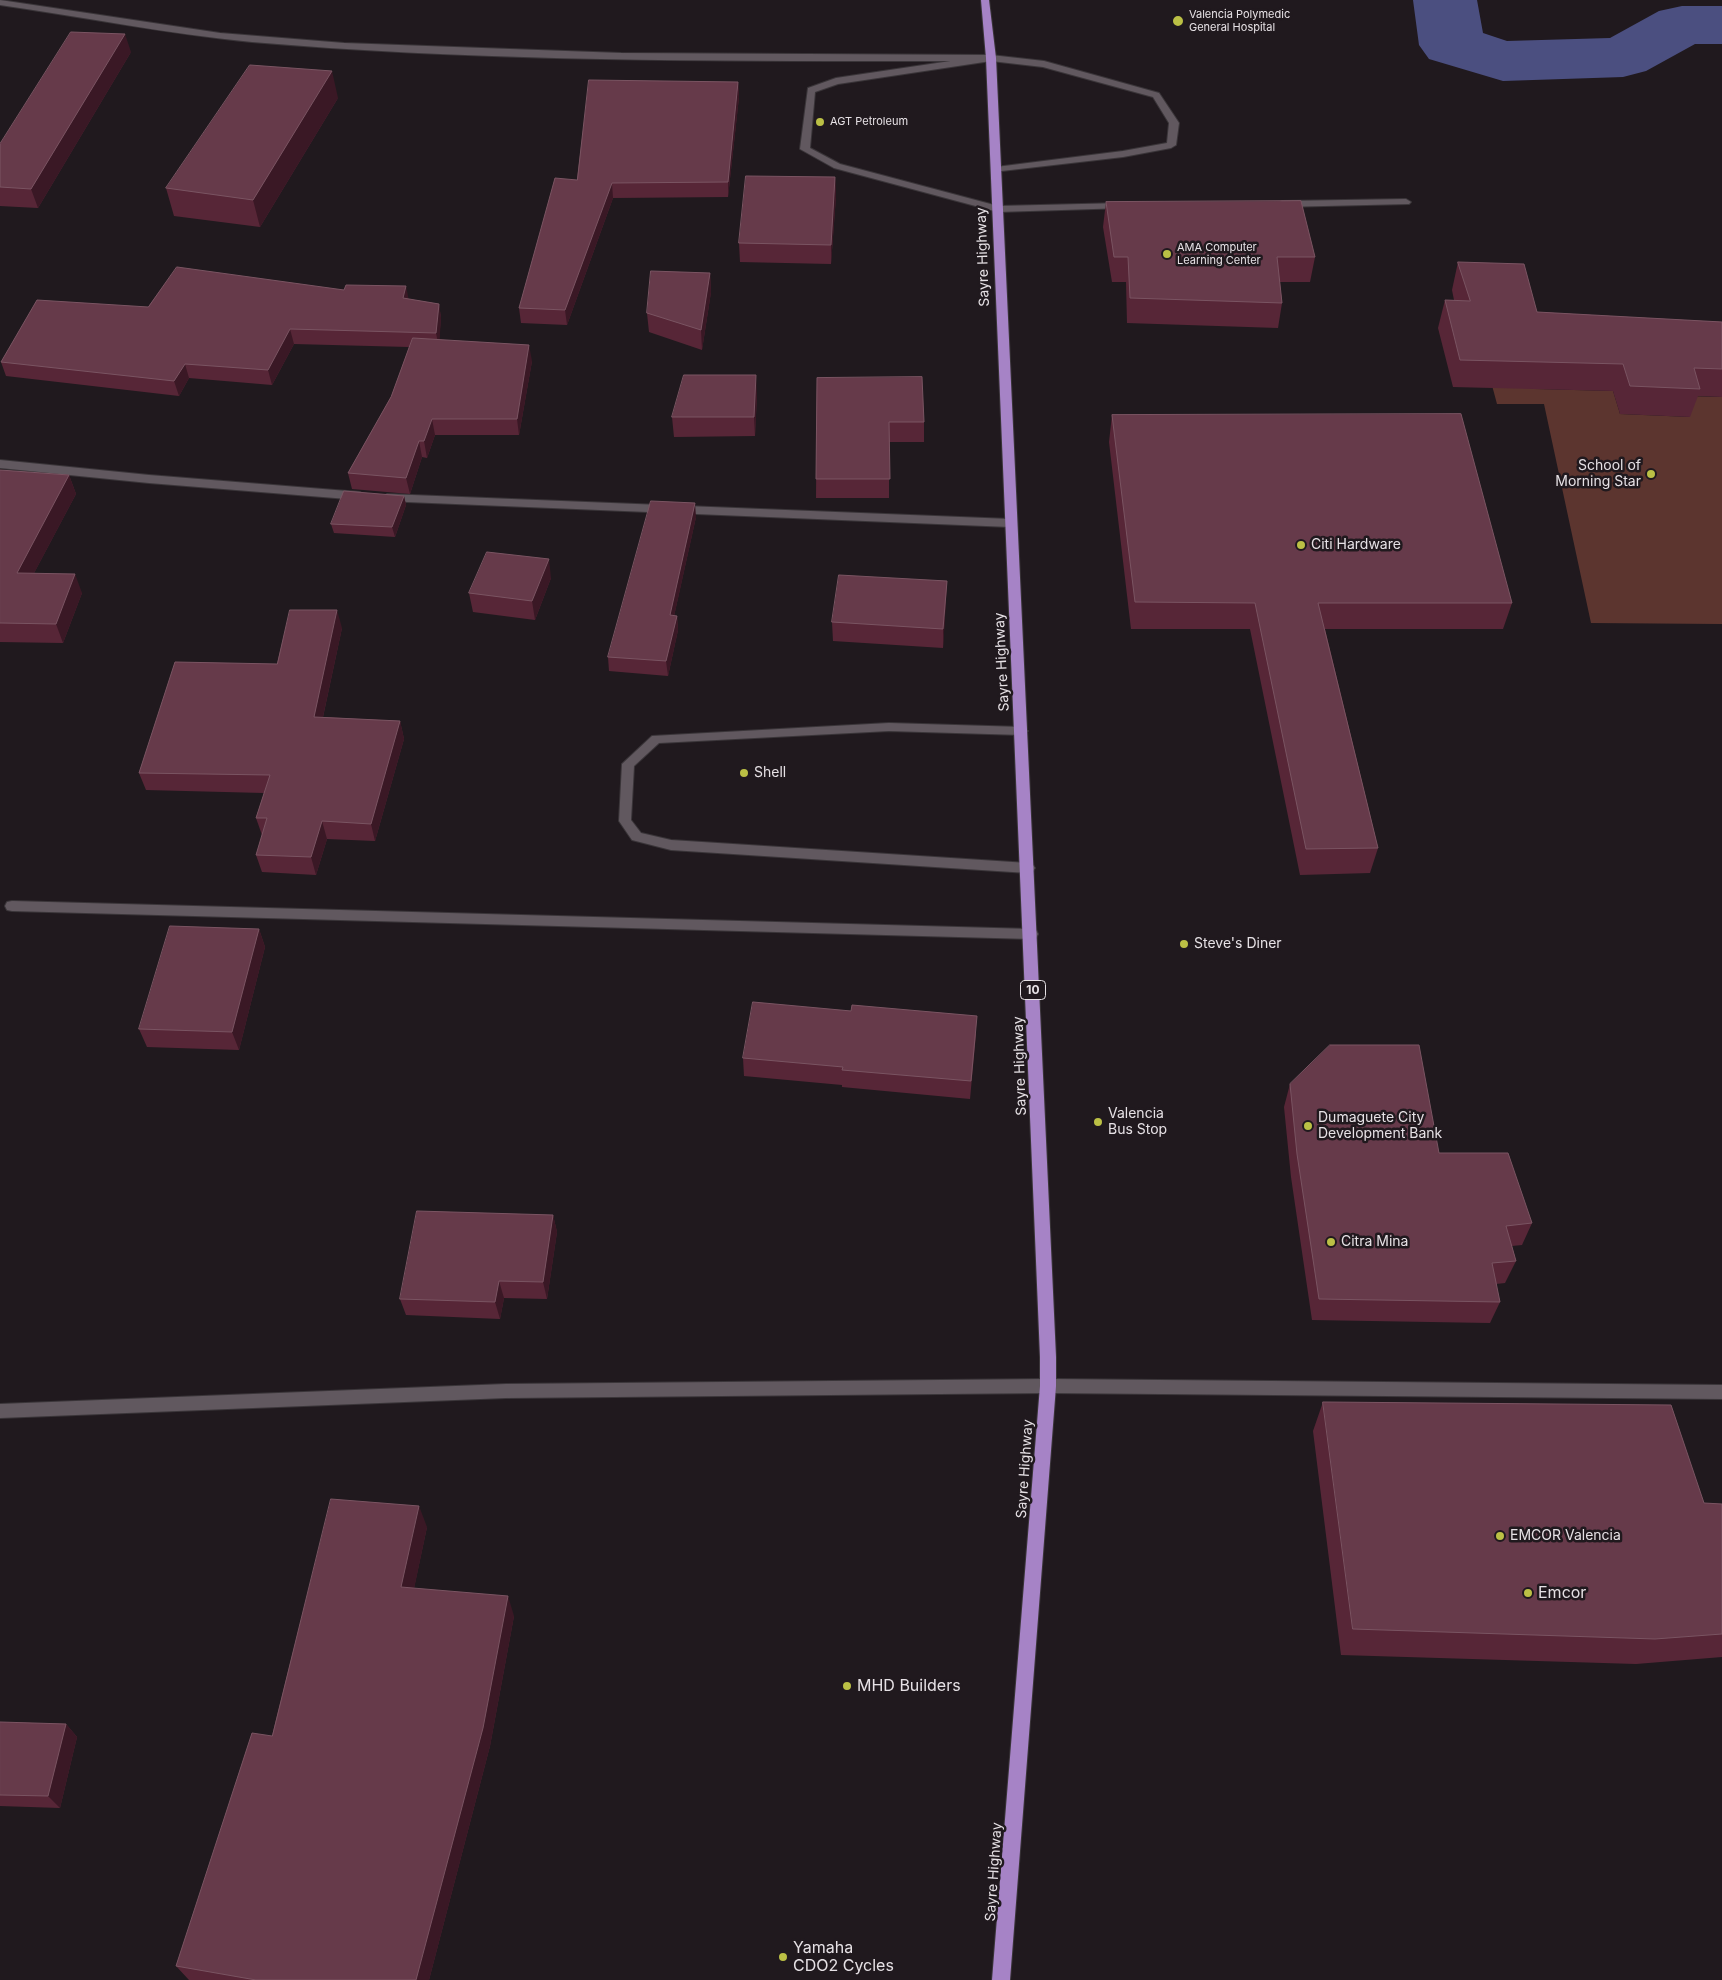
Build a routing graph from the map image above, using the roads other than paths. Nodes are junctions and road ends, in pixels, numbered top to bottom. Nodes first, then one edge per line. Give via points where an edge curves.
1 (986, 0) edge
2 (0, 2) edge
3 (991, 58) junction
4 (996, 170) junction
5 (1406, 202) dead end
6 (1267, 204) edge
7 (1137, 206) edge
8 (998, 208) junction
9 (0, 464) edge
10 (1010, 523) junction
11 (1022, 732) junction
12 (1028, 868) junction
13 (12, 906) dead end
14 (1031, 934) junction
15 (1048, 1386) junction
16 (1722, 1392) edge
17 (0, 1411) edge
18 (1001, 1980) edge

1 - 3 highway, Sayre Highway / 10
2 - 3 street via 251,39 456,51 701,58
3 - 4 highway, Sayre Highway / 10
3 - 4 street via 1044,64 1156,95 1174,123 1171,145
3 - 8 street via 836,81 811,90 805,149 837,166
4 - 8 highway, Sayre Highway / 10
5 - 6 street
7 - 8 street
8 - 10 highway, Sayre Highway / 10
9 - 10 street via 149,480 412,500
10 - 11 highway, Sayre Highway / 10
11 - 12 highway, Sayre Highway / 10
11 - 12 street via 889,727 656,739 628,764 624,821 637,837 671,845
12 - 14 highway, Sayre Highway / 10
13 - 14 street
14 - 15 highway, Sayre Highway / 10
15 - 16 street
15 - 17 street via 506,1391
15 - 18 highway, Sayre Highway / 10

